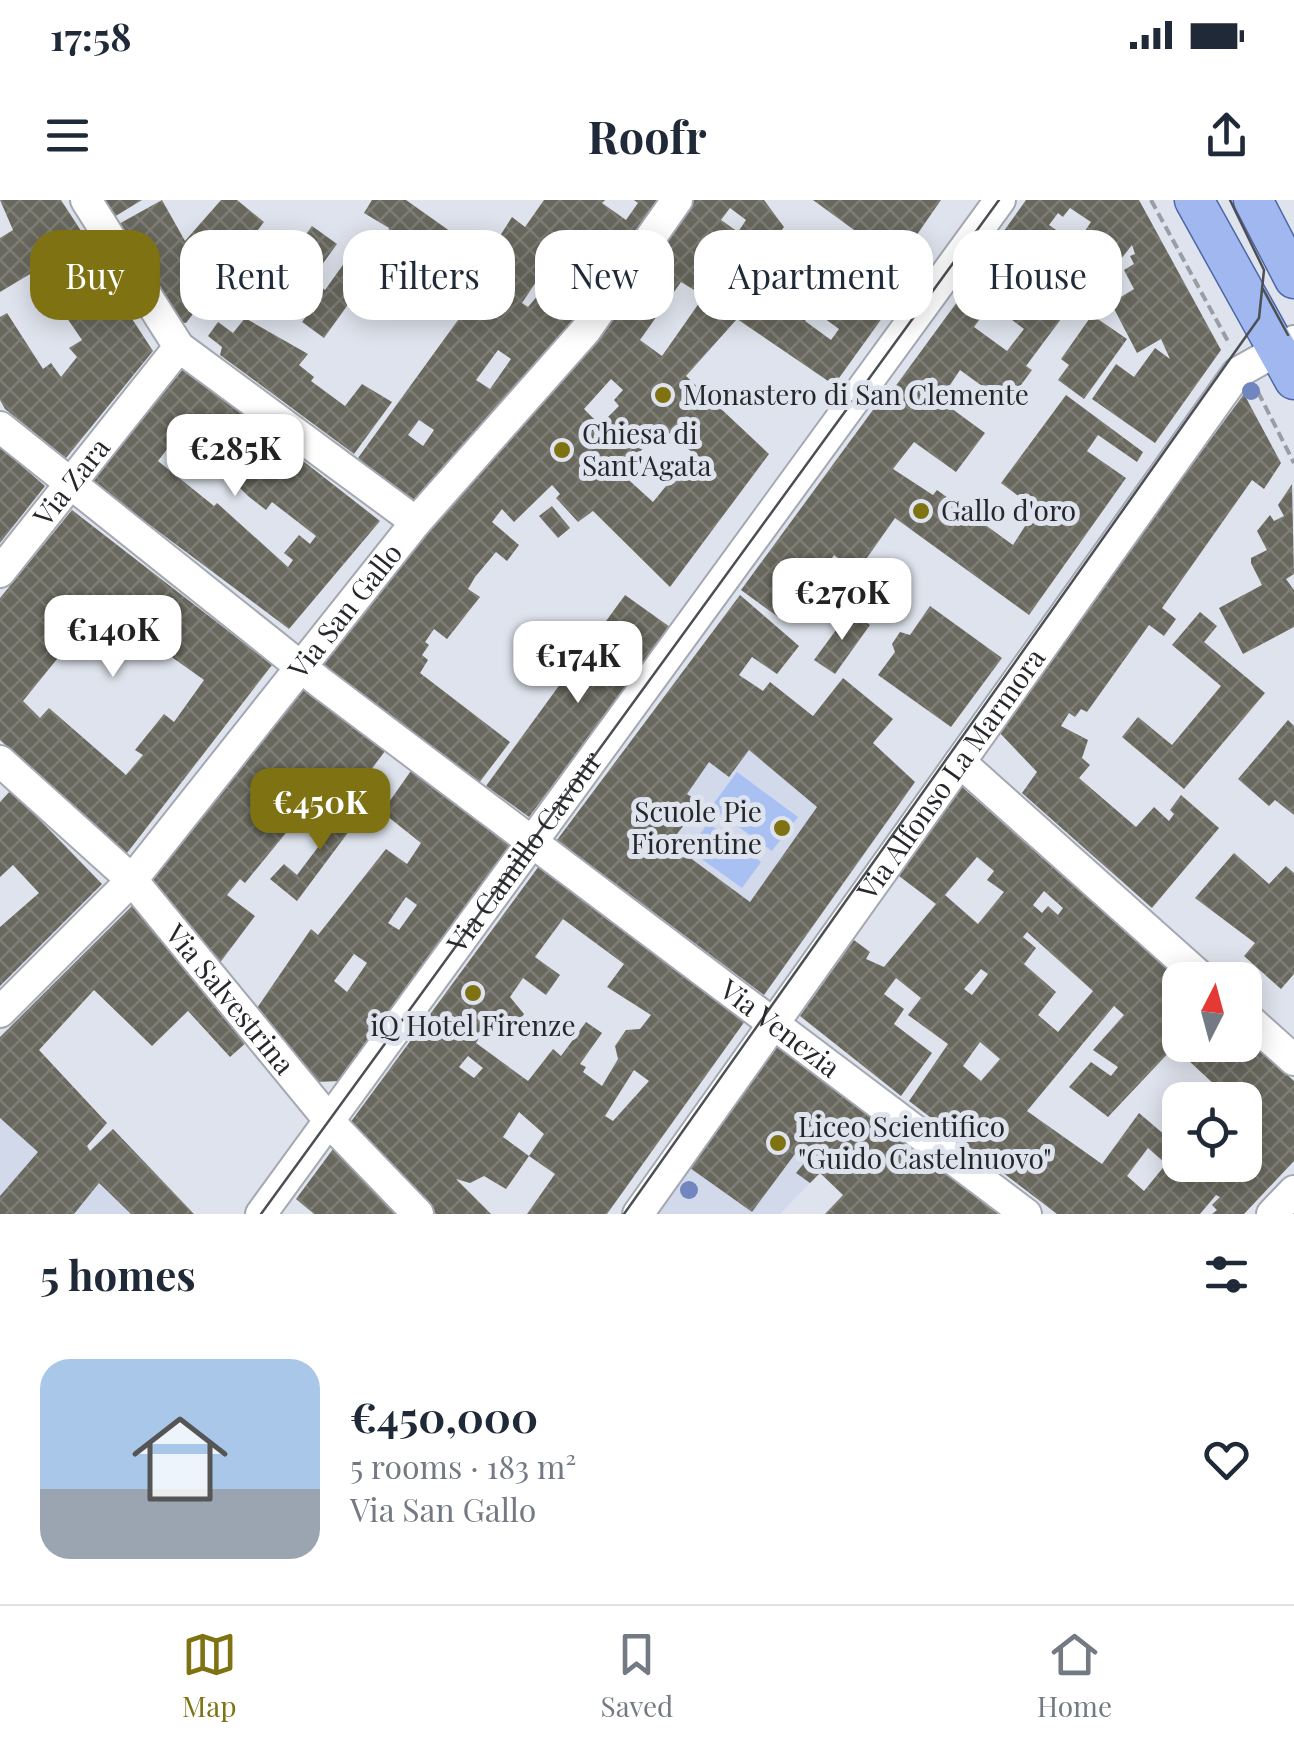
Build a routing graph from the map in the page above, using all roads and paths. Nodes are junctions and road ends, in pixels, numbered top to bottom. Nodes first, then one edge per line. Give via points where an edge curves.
1 (86, 200) edge
2 (677, 200) edge
3 (1000, 200) edge
4 (1151, 200) edge
5 (1194, 200) edge
6 (1253, 200) edge
7 (1294, 279) edge
8 (179, 346) junction
9 (1288, 357) edge
10 (1244, 368) junction
11 (0, 427) edge
12 (1294, 462) edge
13 (70, 484) junction
14 (416, 522) junction
15 (0, 572) edge
16 (299, 666) junction
17 (0, 761) edge
18 (960, 762) junction
19 (532, 841) junction
20 (132, 880) junction
21 (1184, 962) edge
22 (0, 1012) edge
23 (774, 1023) junction
24 (1262, 1031) edge
25 (1294, 1060) edge
26 (329, 1120) junction
27 (1294, 1191) edge
28 (261, 1214) edge
29 (418, 1214) edge
30 (638, 1214) edge
31 (1026, 1214) edge
32 (1272, 1214) edge

1 - 8 street
2 - 14 street, Via San Gallo via 586,330
3 - 19 street, Via Camillo Cavour
4 - 10 path
5 - 9 main road
6 - 7 main road
8 - 13 street, Via Zara
8 - 14 street
9 - 10 street, Via Alfonso La Marmora
10 - 12 path
10 - 18 street, Via Alfonso La Marmora
11 - 13 street, Via Venezia
13 - 15 street, Via Zara
13 - 16 street, Via Venezia
14 - 16 street, Via San Gallo
16 - 19 street, Via Venezia
16 - 20 street, Via San Gallo
17 - 20 street, Via Salvestrina
18 - 21 street
18 - 23 street, Via Alfonso La Marmora
19 - 23 street, Via Venezia
19 - 26 street, Via Camillo Cavour
20 - 22 street, Via San Gallo
20 - 26 street, Via Salvestrina
23 - 30 street, Via Alfonso La Marmora
23 - 31 street, Via Venezia
24 - 25 street
26 - 28 street, Via Camillo Cavour
26 - 29 street, Via Salvestrina
27 - 32 street

